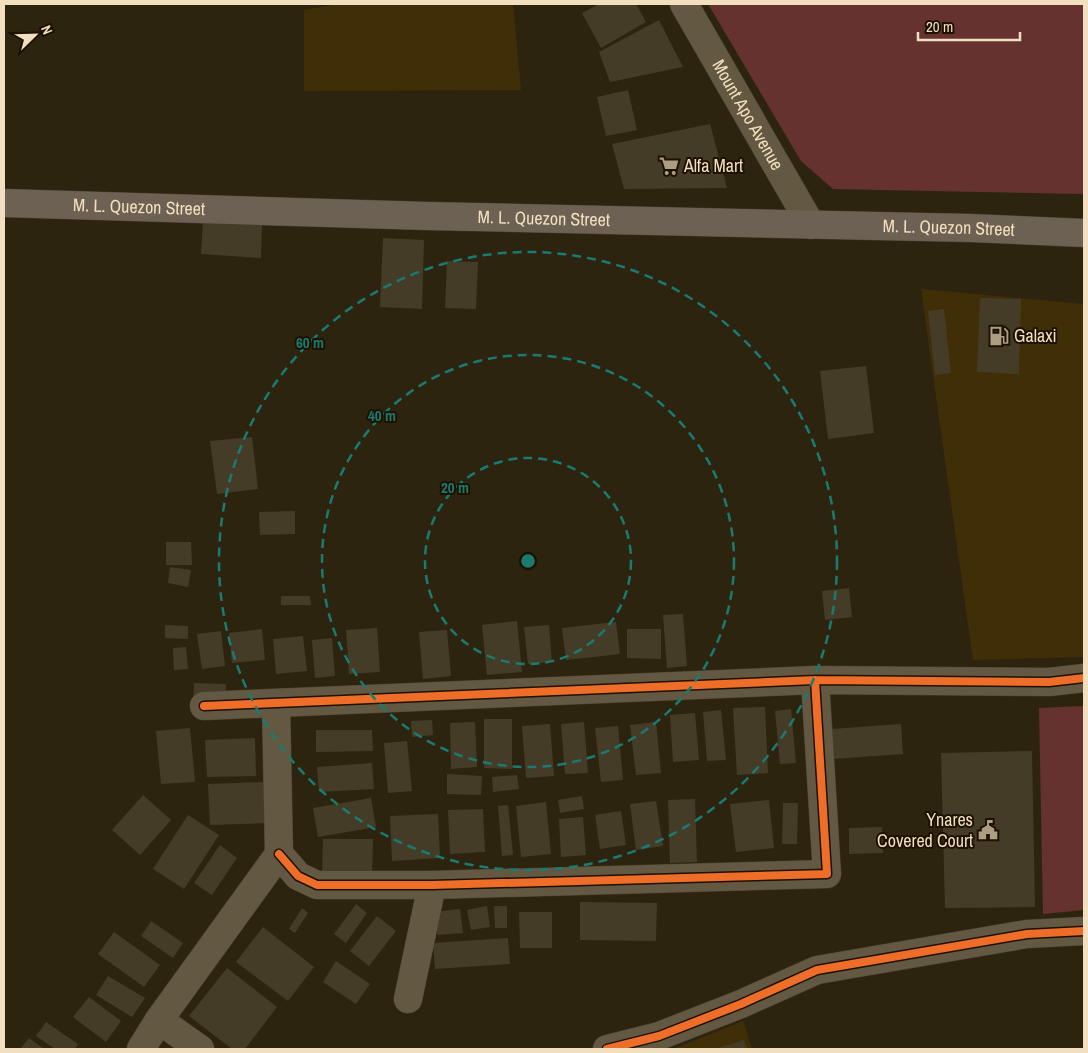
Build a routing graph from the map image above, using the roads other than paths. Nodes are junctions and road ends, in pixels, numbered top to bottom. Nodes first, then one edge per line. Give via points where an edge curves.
1 (684, 4) edge
2 (4, 203) edge
3 (811, 224) junction
4 (1084, 233) edge
5 (1084, 678) edge
6 (816, 680) junction
7 (276, 704) junction
8 (204, 706) dead end
9 (279, 854) junction
10 (432, 885) junction
11 (1084, 931) edge
12 (408, 999) dead end
13 (159, 1020) junction
14 (661, 1043) edge
15 (141, 1049) edge
16 (200, 1049) edge
17 (607, 1049) edge

1 - 3 street, Mount Apo Avenue
2 - 3 main road, M. L. Quezon Street
3 - 4 main road, M. L. Quezon Street
5 - 6 street via 1049,682
6 - 7 street
6 - 10 street via 828,874
7 - 8 street
7 - 9 street
9 - 10 street via 298,876 317,886
9 - 13 street
10 - 12 street
11 - 14 street via 1027,934 817,970
13 - 15 street
13 - 16 street
14 - 17 street

